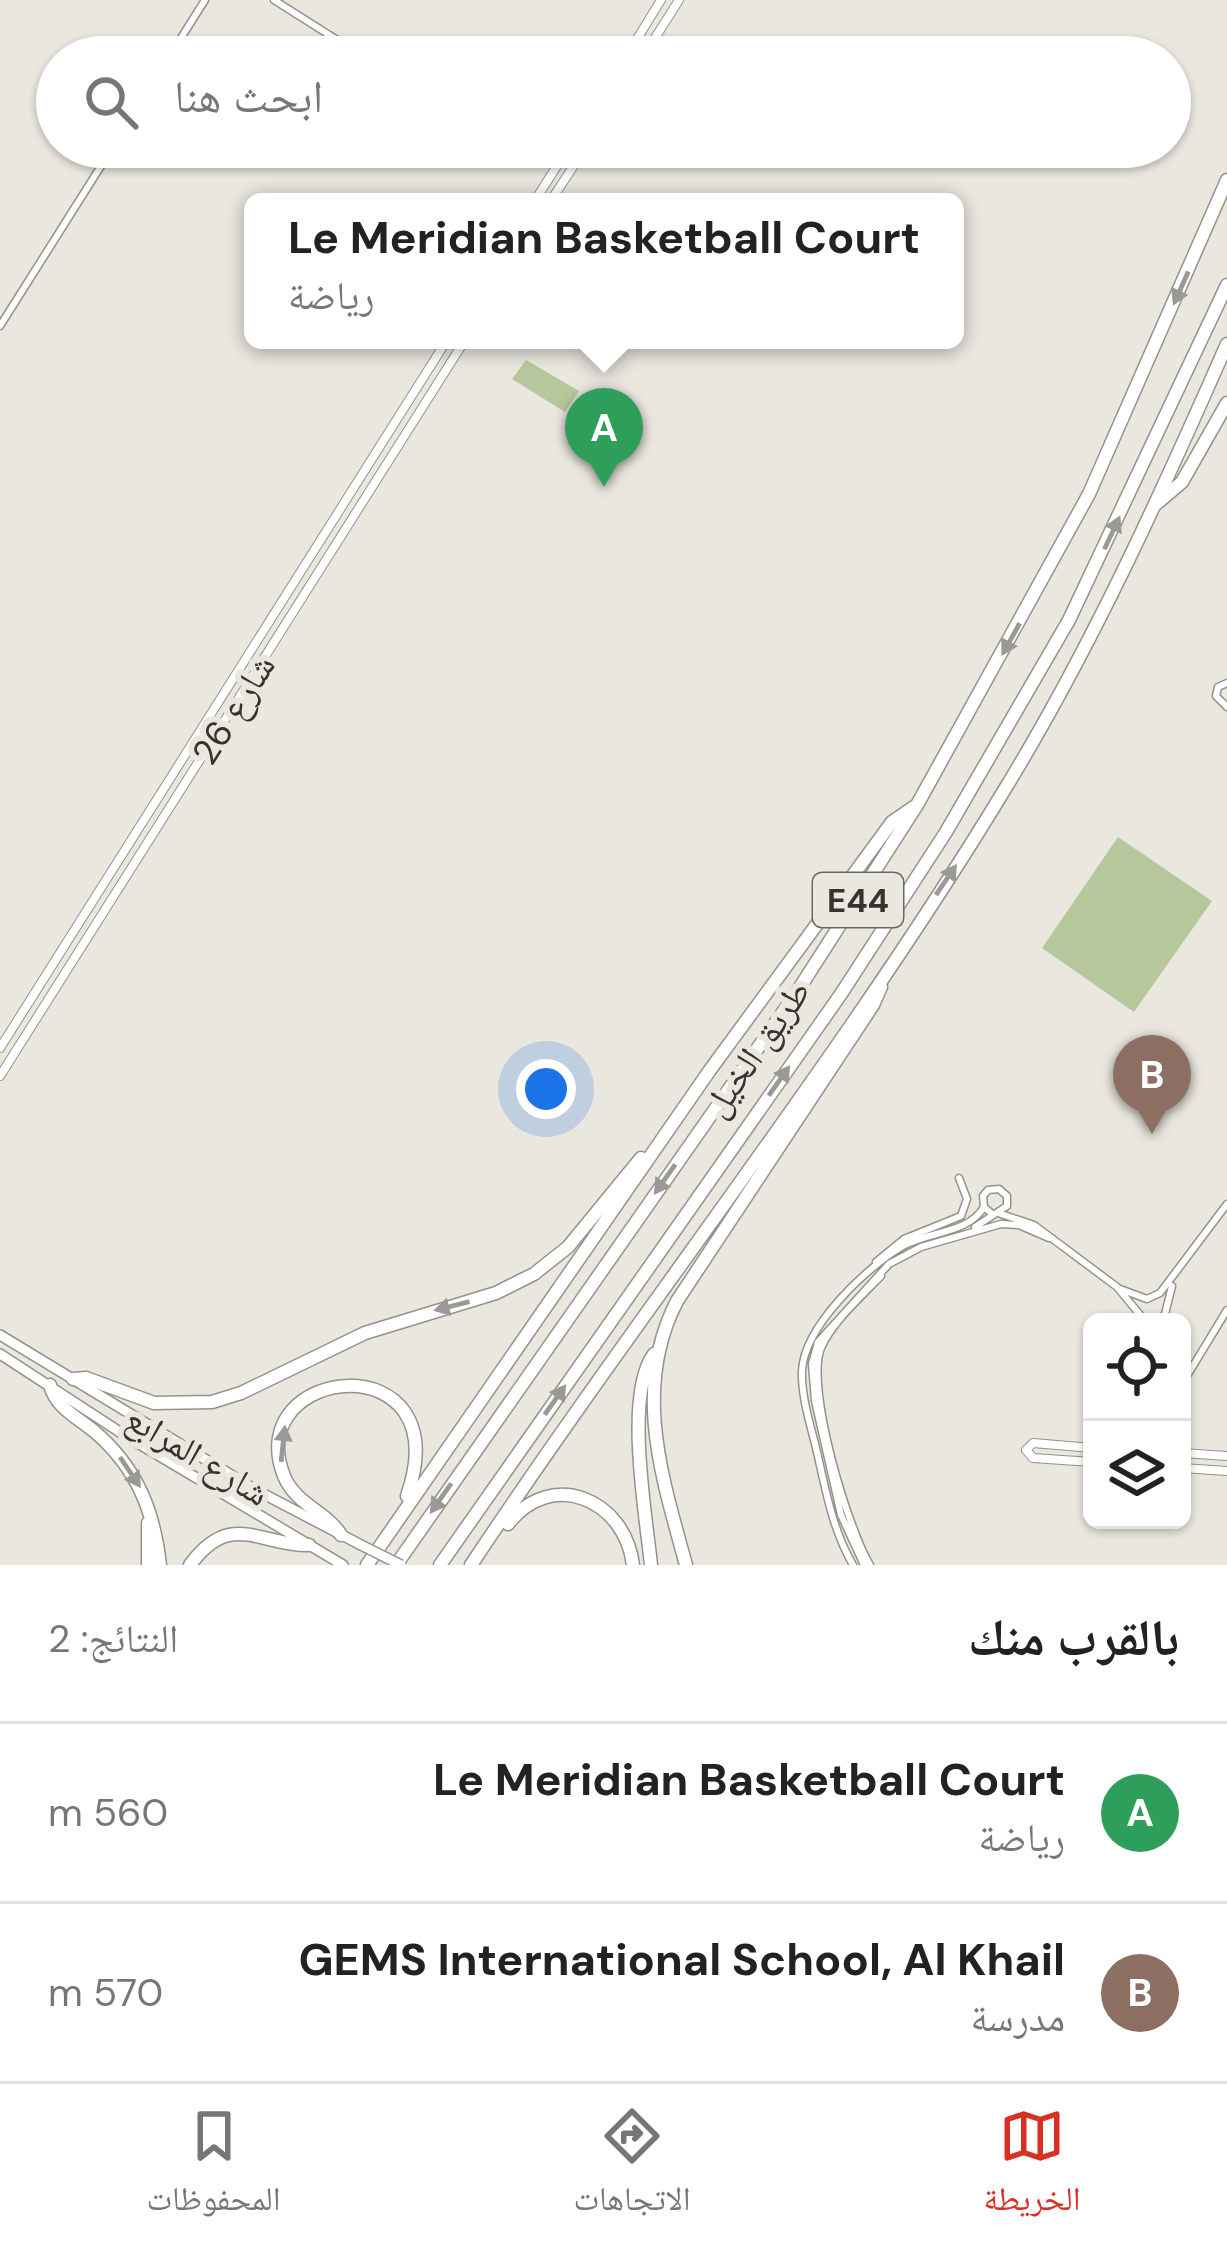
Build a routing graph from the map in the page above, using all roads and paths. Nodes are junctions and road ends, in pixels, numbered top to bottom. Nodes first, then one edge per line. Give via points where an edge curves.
1 (205, 0) edge
2 (274, 0) edge
3 (661, 0) edge
4 (679, 0) edge
5 (182, 36) edge
6 (331, 36) edge
7 (638, 36) edge
8 (656, 36) edge
9 (99, 168) edge
10 (1227, 180) edge
11 (1227, 285) edge
12 (0, 326) edge
13 (1227, 344) edge
14 (441, 349) edge
15 (459, 349) edge
16 (1227, 403) edge
17 (1154, 506) junction
18 (300, 572) junction
19 (312, 584) junction
20 (1227, 682) edge
21 (1227, 707) edge
22 (917, 805) junction
23 (881, 978) junction
24 (0, 1048) edge
25 (0, 1076) edge
26 (668, 1132) junction
27 (959, 1178) dead end
28 (1227, 1204) edge
29 (984, 1207) junction
30 (995, 1213) junction
31 (961, 1234) junction
32 (1049, 1238) junction
33 (876, 1266) junction
34 (1175, 1277) junction
35 (1117, 1287) junction
36 (1227, 1310) edge
37 (1139, 1313) edge
38 (1165, 1313) edge
39 (0, 1335) edge
40 (658, 1350) junction
41 (0, 1354) edge
42 (1191, 1369) edge
43 (73, 1379) junction
44 (50, 1385) junction
45 (1083, 1447) edge
46 (1191, 1453) edge
47 (1227, 1456) edge
48 (1083, 1461) edge
49 (1191, 1469) edge
50 (1227, 1471) edge
51 (148, 1504) junction
52 (403, 1510) junction
53 (341, 1535) junction
54 (485, 1544) junction
55 (309, 1545) junction
56 (148, 1565) edge
57 (160, 1565) edge
58 (190, 1565) edge
59 (343, 1565) edge
60 (367, 1565) edge
61 (398, 1565) edge
62 (440, 1565) edge
63 (471, 1565) edge
64 (633, 1565) edge
65 (651, 1565) edge
66 (686, 1565) edge
67 (853, 1565) edge
68 (867, 1565) edge

1 - 5 street
2 - 6 street
3 - 7 street
4 - 8 street
9 - 12 street
10 -> 22 highway, طريق الخيل / E44 via 1089,494
62 -> 11 highway, طريق الخيل / E44 via 841,994 956,814 1069,620
13 - 17 highway
14 - 18 street, شارع 26
15 - 19 street, شارع 26
16 - 17 highway via 1179,488
23 -> 17 highway via 1030,747
18 - 19 street
18 - 24 street, شارع 26
19 - 25 street, شارع 26
20 - 21 street via 1216,693
22 - 26 highway via 888,827
22 -> 61 highway, طريق الخيل / E44 via 795,995
23 - 40 highway via 873,1005 677,1301
23 - 54 highway
26 -> 43 highway via 568,1247 496,1294 364,1333 212,1402 154,1403
26 - 52 highway
27 - 33 street via 967,1198 961,1216 895,1244
28 - 34 street
29 - 30 street
29 - 30 street via 986,1193 999,1189 1008,1203
29 - 33 street via 966,1224 914,1240
30 - 31 street
30 - 32 street via 1028,1221
31 - 32 street via 1010,1223
31 - 68 street via 895,1262 826,1338 818,1362 844,1506
32 - 35 street
33 - 67 street via 814,1332 802,1371 832,1514
34 - 35 street via 1151,1299
34 - 38 street
35 - 37 street
36 - 42 street
39 - 43 main road, شارع المرابع
40 - 65 highway via 640,1401
40 - 66 highway via 655,1443
41 - 44 main road, شارع المرابع
43 - 53 main road, شارع المرابع
44 -> 51 highway via 61,1406 118,1454
44 - 55 main road, شارع المرابع
45 - 48 street via 1026,1450 1033,1458
46 - 47 street
49 - 50 street
51 - 56 highway
51 - 57 highway
53 -> 52 highway via 293,1493 280,1461 290,1414 326,1387 372,1387 406,1414 418,1452
52 - 60 highway
53 - 61 main road, شارع المرابع, bridge
54 - 63 highway
54 - 64 highway via 532,1503 573,1497 617,1522
55 - 58 highway via 241,1533 214,1541
55 - 59 main road, شارع المرابع

